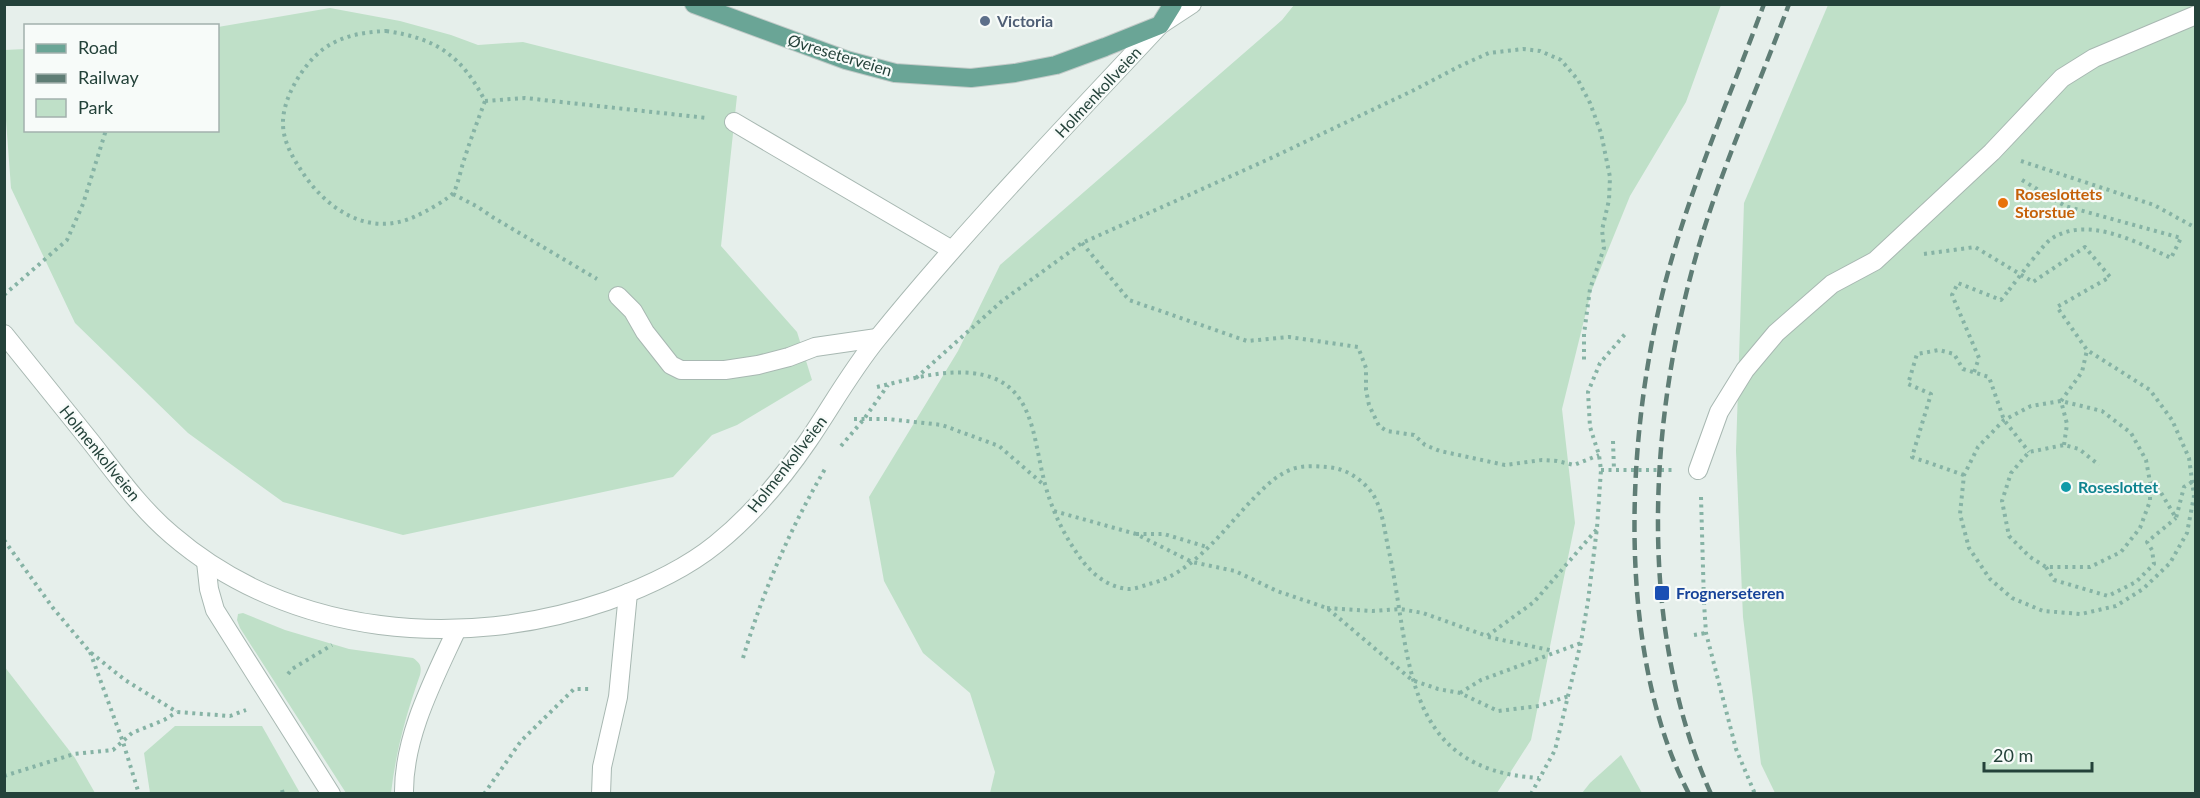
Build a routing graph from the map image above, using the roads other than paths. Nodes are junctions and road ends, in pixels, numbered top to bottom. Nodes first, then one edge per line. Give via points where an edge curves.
1 (694, 4) edge
2 (1173, 4) edge
3 (1192, 4) edge
4 (2196, 15) edge
5 (1160, 25) junction
6 (734, 122) road end
7 (952, 250) junction
8 (618, 296) road end
9 (4, 334) edge
10 (877, 338) junction
11 (1698, 470) road end
12 (206, 562) junction
13 (628, 593) junction
14 (457, 629) junction
15 (332, 794) edge
16 (404, 794) edge
17 (601, 794) edge

1 - 5 main road, Øvreseterveien via 846,60 895,73 931,77 971,78 1056,65
2 - 5 main road
3 - 5 street, Øvreseterveien
4 - 11 street via 2094,58 2062,78 1992,152 1875,261 1832,284 1776,333 1745,370 1719,412
5 - 7 street, Holmenkollveien
6 - 7 street
7 - 10 street, Holmenkollveien
8 - 10 street via 633,311 658,351 681,370 758,366 815,347
9 - 12 street, Holmenkollveien via 143,508
10 - 13 street, Holmenkollveien via 807,443 763,500 705,552 675,572
12 - 14 street, Holmenkollveien via 239,583 327,616 361,624
12 - 15 street via 215,610
13 - 14 street, Holmenkollveien via 558,616
13 - 17 street via 619,688 602,766
14 - 16 street via 423,702 410,749

